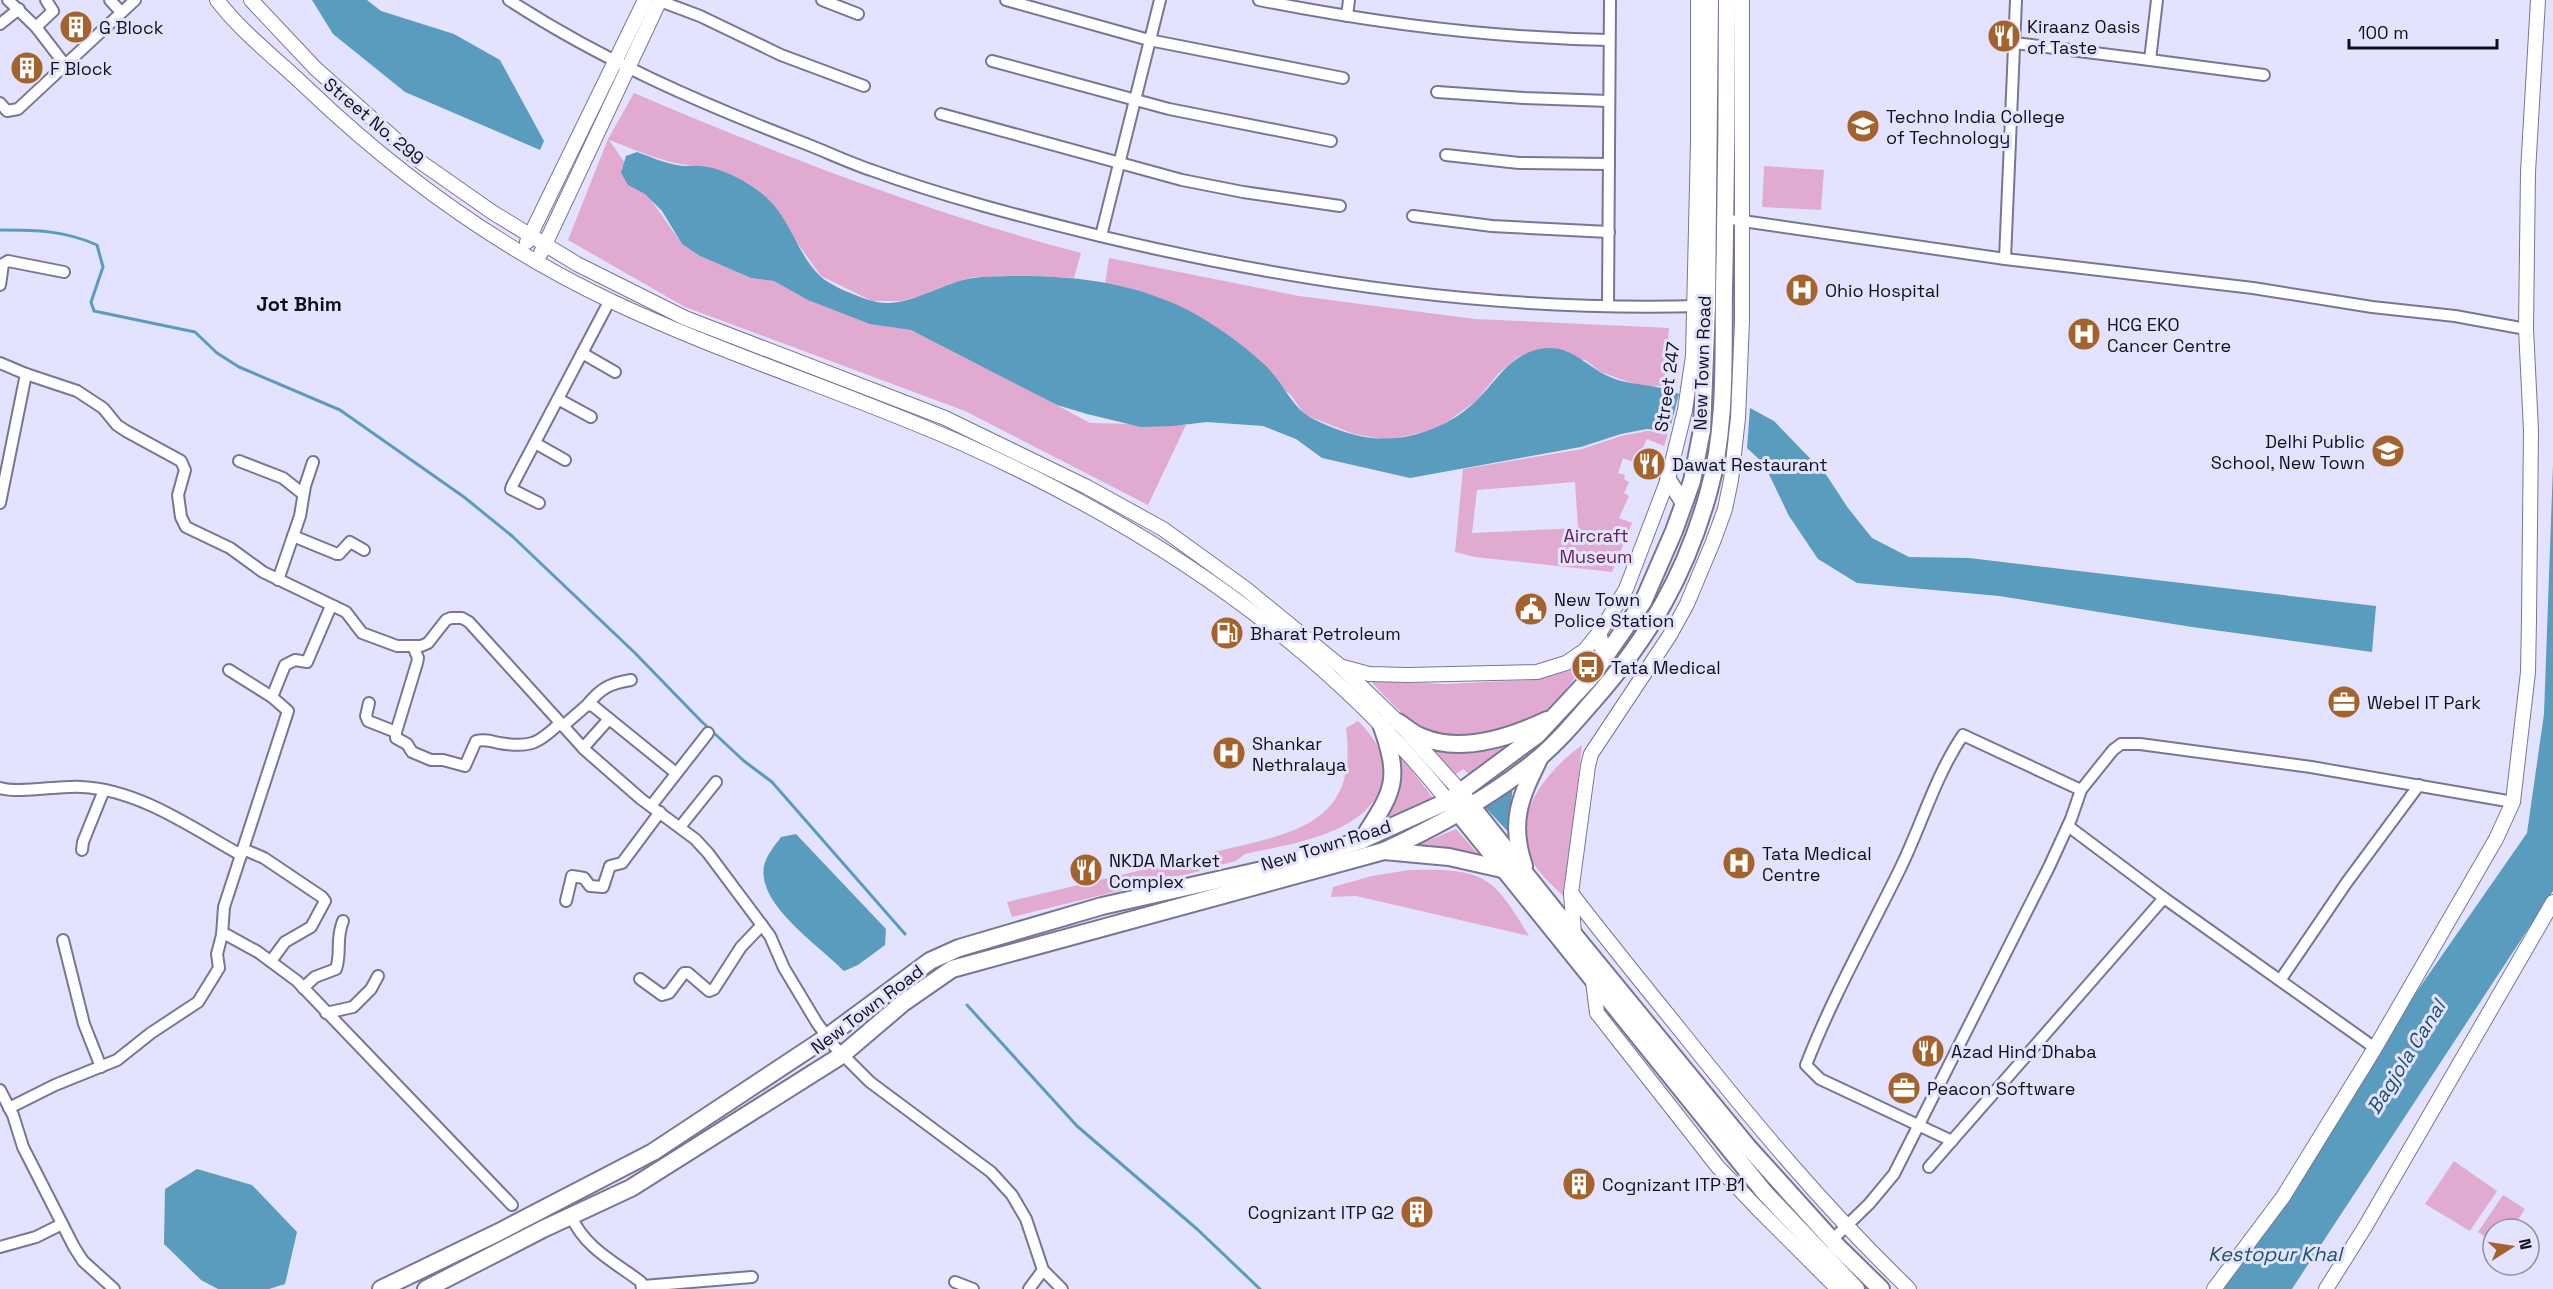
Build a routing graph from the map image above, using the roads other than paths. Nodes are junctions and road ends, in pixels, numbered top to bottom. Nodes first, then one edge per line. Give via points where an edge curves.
1 (9, 0) edge
2 (46, 0) edge
3 (110, 0) edge
4 (135, 0) edge
5 (217, 0) edge
6 (251, 0) edge
7 (509, 0) edge
8 (645, 0) edge
9 (660, 0) edge
10 (822, 0) edge
11 (1006, 0) edge
12 (1160, 0) edge
13 (1259, 0) edge
14 (1349, 0) edge
15 (1610, 0) edge
16 (1698, 0) edge
17 (1710, 0) edge
18 (1727, 0) edge
19 (1742, 0) edge
20 (2016, 0) edge
21 (2157, 0) edge
22 (2538, 0) edge
23 (19, 9) junction
24 (122, 12) junction
25 (858, 14) dead end
26 (1347, 16) junction
27 (0, 24) edge
28 (36, 27) junction
29 (1149, 40) junction
30 (1609, 40) junction
31 (2015, 44) junction
32 (2150, 60) junction
33 (615, 61) junction
34 (992, 61) dead end
35 (66, 66) junction
36 (628, 69) junction
37 (2264, 75) dead end
38 (1343, 78) dead end
39 (864, 86) dead end
40 (1437, 92) dead end
41 (1134, 100) junction
42 (1609, 101) junction
43 (0, 103) edge
44 (941, 114) dead end
45 (1331, 141) dead end
46 (1446, 155) dead end
47 (1119, 163) junction
48 (1609, 164) junction
49 (1340, 206) dead end
50 (1413, 216) dead end
51 (1725, 220) junction
52 (1743, 220) junction
53 (1609, 232) junction
54 (531, 236) junction
55 (1101, 236) junction
56 (545, 245) junction
57 (522, 251) junction
58 (2005, 260) junction
59 (536, 261) junction
60 (64, 272) dead end
61 (0, 285) edge
62 (610, 300) junction
63 (1608, 306) junction
64 (1700, 306) junction
65 (2526, 329) junction
66 (582, 353) junction
67 (0, 363) edge
68 (615, 372) dead end
69 (26, 374) junction
70 (558, 399) junction
71 (591, 417) dead end
72 (535, 443) junction
73 (565, 460) dead end
74 (239, 461) dead end
75 (313, 462) dead end
76 (1668, 479) junction
77 (303, 494) junction
78 (0, 503) edge
79 (539, 503) dead end
80 (1684, 504) junction
81 (1163, 529) junction
82 (293, 536) junction
83 (1155, 543) junction
84 (364, 549) dead end
85 (278, 580) junction
86 (331, 606) junction
87 (1599, 634) junction
88 (413, 646) junction
89 (1605, 659) junction
90 (1340, 666) junction
91 (229, 670) dead end
92 (631, 680) dead end
93 (272, 697) junction
94 (369, 703) dead end
95 (588, 704) junction
96 (1556, 716) junction
97 (609, 719) junction
98 (1398, 722) junction
99 (1381, 724) junction
100 (561, 725) junction
101 (396, 732) junction
102 (708, 734) dead end
103 (583, 748) junction
104 (1541, 756) junction
105 (676, 773) junction
106 (716, 782) dead end
107 (2419, 785) junction
108 (0, 788) edge
109 (104, 790) junction
110 (2081, 790) junction
111 (2513, 802) junction
112 (1460, 803) junction
113 (655, 809) junction
114 (2068, 826) junction
115 (680, 827) junction
116 (1362, 840) junction
117 (82, 850) dead end
118 (1383, 851) junction
119 (242, 852) junction
120 (1502, 868) junction
121 (1526, 873) junction
122 (1571, 893) junction
123 (2164, 898) junction
124 (566, 901) dead end
125 (2553, 902) edge
126 (343, 921) dead end
127 (762, 924) junction
128 (1574, 934) junction
129 (222, 935) junction
130 (63, 940) dead end
131 (271, 962) junction
132 (378, 976) dead end
133 (640, 979) dead end
134 (2281, 979) junction
135 (1593, 981) junction
136 (303, 988) junction
137 (326, 1013) junction
138 (827, 1037) junction
139 (2375, 1048) junction
140 (842, 1054) junction
141 (101, 1067) junction
142 (0, 1090) edge
143 (9, 1108) junction
144 (1919, 1125) junction
145 (1952, 1141) junction
146 (1929, 1167) dead end
147 (512, 1205) dead end
148 (571, 1216) junction
149 (62, 1224) junction
150 (1846, 1227) junction
151 (0, 1247) edge
152 (1831, 1247) junction
153 (1043, 1270) junction
154 (752, 1277) dead end
155 (955, 1282) dead end
156 (643, 1287) edge
157 (114, 1289) edge
158 (381, 1289) edge
159 (426, 1289) edge
160 (973, 1289) edge
161 (1029, 1289) edge
162 (1062, 1289) edge
163 (1838, 1289) edge
164 (1856, 1289) edge
165 (1881, 1289) edge
166 (1909, 1289) edge
167 (2214, 1289) edge
168 (2326, 1289) edge

1 - 23 street
2 - 28 street via 54,11
3 - 24 street
4 - 24 street
5 - 57 street, Street No. 299 via 323,104 390,162
6 - 54 street via 316,69 422,164
7 - 33 street
8 - 33 street
9 - 36 street
9 - 39 street via 781,55
10 - 25 street
11 - 29 street
12 - 29 street
13 - 26 street
14 - 26 street
15 - 30 street
16 - 64 street, Street 247
17 - 64 main road
18 - 51 main road, New Town Road
19 - 52 street
20 - 31 street
21 - 32 street
22 - 65 street via 2528,172
23 - 27 street
23 - 28 street
24 - 35 street
26 - 30 street via 1507,35
28 - 35 street
29 - 38 street
29 - 41 street
30 - 42 street
31 - 32 street
31 - 58 street
32 - 37 street
33 - 36 street
33 - 54 street
34 - 41 street
35 - 43 street via 18,109 7,111
36 - 55 street via 871,171
36 - 56 street
40 - 42 street
41 - 45 street
41 - 47 street
42 - 48 street
44 - 47 street
46 - 48 street via 1519,163
47 - 49 street via 1223,188
47 - 55 street
48 - 53 street
50 - 53 street via 1492,226
51 - 52 street
51 - 104 main road, New Town Road via 1719,443 1708,493 1675,584 1627,662
52 - 58 street
52 - 122 street via 1738,418 1725,509 1681,614 1591,754
53 - 63 street
54 - 56 street
54 - 57 street
55 - 63 street via 1234,266 1366,288
56 - 59 street
56 - 81 street via 686,318 945,418
57 - 59 street, Street No. 299
58 - 65 street via 2253,288
59 - 62 street, Street No. 299
60 - 61 street via 8,261 3,264
62 - 66 street
62 - 83 street, Street No. 299 via 733,354 961,443
63 - 64 street
64 - 76 street, Street 247 via 1685,410
64 - 80 main road via 1702,430
65 - 111 street via 2531,430 2528,672
66 - 68 street
66 - 70 street
67 - 69 street
69 - 78 street
69 - 85 street via 77,391 103,408 117,425 182,461 185,470 178,495 186,527 230,548
70 - 71 street
70 - 72 street
72 - 73 street
72 - 79 street via 511,489
74 - 77 street via 283,478
75 - 77 street
76 - 80 main road
76 - 87 street, Street 247 via 1626,589
77 - 82 street
80 - 89 main road via 1643,602
81 - 83 street
81 - 90 street via 1246,589
82 - 84 street via 337,554 350,542
82 - 85 street
83 - 99 street, Street No. 299 via 1267,623
85 - 86 street
86 - 88 street via 346,612 362,633 372,638
86 - 93 street via 307,662 295,660 285,665
87 - 89 main road
87 - 90 street, Street 247 via 1566,663 1537,672 1389,675
88 - 100 street via 428,644 446,620 462,618
88 - 101 street via 417,663
89 - 96 main road
90 - 98 street
91 - 93 street
92 - 95 street via 612,682
93 - 119 street via 286,708 288,716
94 - 101 street via 368,721
95 - 97 street
95 - 100 street
96 - 98 main road via 1493,741 1467,743 1422,737
96 - 112 main road
97 - 103 street
97 - 105 street
98 - 112 street
99 - 112 street, Street No. 299
99 - 116 main road via 1394,772 1384,804
100 - 101 street via 529,745 476,741 465,766 413,753 396,738
100 - 103 street
102 - 105 street
103 - 113 street
104 - 112 main road, New Town Road
104 - 121 main road via 1517,814 1517,839
105 - 113 street
106 - 115 street
107 - 110 street via 2311,767 2121,744
107 - 111 street
107 - 134 street
108 - 109 street
109 - 117 street
109 - 119 street via 152,805
110 - 114 street
110 - 144 street via 1964,735 1859,948 1806,1065 1820,1079
111 - 139 street via 2496,839
112 - 116 main road, New Town Road
112 - 118 main road, New Town Road via 1432,829
112 - 120 main road
112 - 121 main road
113 - 115 street
113 - 124 street via 622,863 610,866 603,887 590,886 584,878 572,876
114 - 123 street
114 - 144 street
115 - 127 street via 708,853
116 - 138 main road, New Town Road via 1271,868 1102,906 959,948 930,961
118 - 120 main road via 1449,857
118 - 140 main road, New Town Road via 952,969 903,1003
119 - 129 street via 224,907
119 - 131 street via 264,858 325,901 311,927 285,942
120 - 135 main road
121 - 128 main road
122 - 128 street
122 - 150 street via 1724,1086
123 - 134 street
123 - 145 street
125 - 168 street
126 - 136 street via 337,936 336,969 315,977
127 - 133 street via 741,947 714,989 709,991 684,973 669,993 662,995
127 - 138 street
128 - 152 main road
129 - 131 street
129 - 141 street via 217,954 219,968 198,1002 117,1060
130 - 141 street via 84,1024
131 - 136 street
132 - 137 street via 353,1007
134 - 139 street
135 - 152 main road via 1765,1193
135 - 163 street via 1597,1013 1718,1167
136 - 137 street
137 - 147 street
138 - 140 street
138 - 158 main road, New Town Road via 653,1152
139 - 167 street via 2283,1197
140 - 148 main road, New Town Road via 631,1188
140 - 153 street via 870,1082 991,1172 1026,1219
141 - 143 street via 55,1084
142 - 143 street
143 - 149 street via 23,1147
144 - 145 street
144 - 150 street via 1894,1174
145 - 146 street
148 - 156 street via 593,1249
148 - 159 main road, New Town Road
149 - 151 street via 36,1237
149 - 157 street via 83,1261
150 - 152 street
150 - 166 street
152 - 164 main road
152 - 165 main road
153 - 161 street
153 - 162 street
154 - 156 street
155 - 160 street

